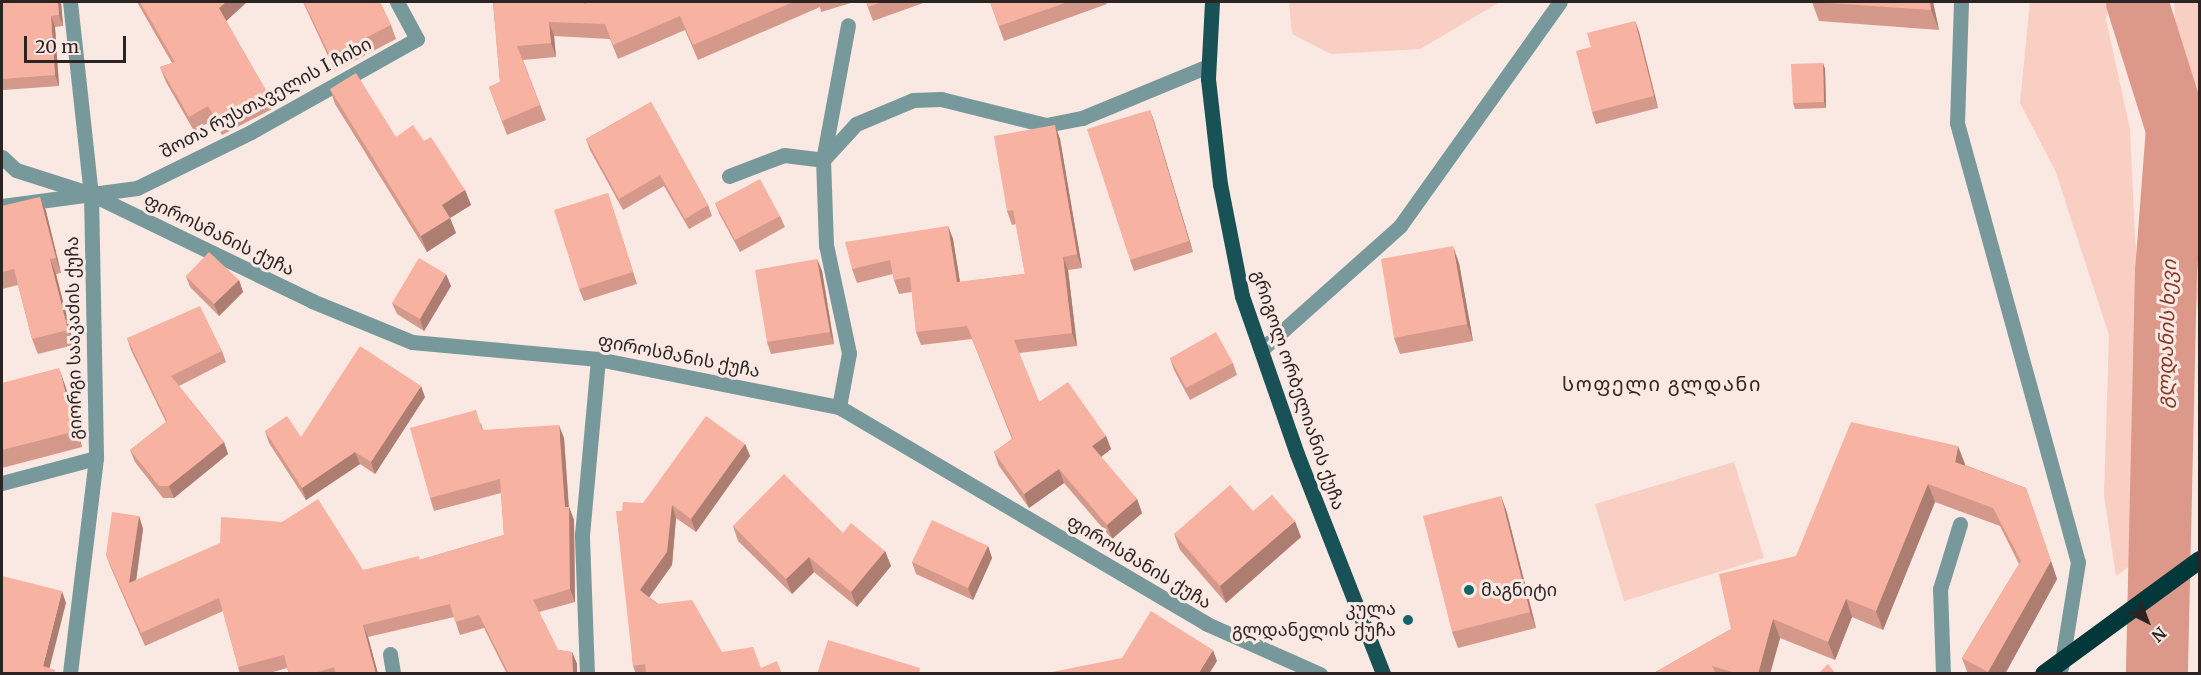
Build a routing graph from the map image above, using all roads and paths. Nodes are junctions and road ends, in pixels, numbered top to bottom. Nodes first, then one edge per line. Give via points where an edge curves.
1 (70, 2) edge
2 (397, 2) edge
3 (1212, 2) edge
4 (1560, 2) edge
5 (1961, 2) edge
6 (848, 25) dead end
7 (1208, 66) junction
8 (2, 157) edge
9 (823, 160) junction
10 (729, 176) dead end
11 (91, 194) junction
12 (2, 206) edge
13 (1261, 350) junction
14 (598, 359) junction
15 (839, 407) junction
16 (96, 458) junction
17 (2, 483) edge
18 (1960, 524) dead end
19 (2199, 560) edge
20 (390, 654) dead end
21 (70, 674) edge
22 (393, 674) edge
23 (587, 674) edge
24 (1320, 674) edge
25 (1383, 674) edge
26 (1943, 674) edge
27 (2044, 674) edge
28 (2060, 674) edge

1 - 11 street, გიორგი სააკაძის ქუჩა
2 - 11 street, შოთა რუსთაველის I ჩიხი via 417,39 251,132 137,188
3 - 7 main road, გრიგოლ ორბელიანის ქუჩა
4 - 13 street via 1400,226
5 - 28 street via 1957,123 2078,562
6 - 9 street
7 - 9 street via 1082,118 1046,125 941,99 913,100 856,124
7 - 13 main road, გრიგოლ ორბელიანის ქუჩა via 1220,184 1242,296
8 - 11 street, ფიროსმანის ქუჩა via 16,170
9 - 10 street via 784,155
9 - 15 street via 826,245 849,353
11 - 12 street
11 - 14 street, ფიროსმანის ქუჩა via 312,301 412,342
11 - 16 street, გიორგი სააკაძის ქუჩა
13 - 25 main road, გრიგოლ ორბელიანის ქუჩა
14 - 15 street, ფიროსმანის ქუჩა
14 - 23 street via 582,535
15 - 24 street, ფიროსმანის ქუჩა via 1207,624
16 - 17 street
16 - 21 street, გიორგი სააკაძის ქუჩა
18 - 26 street via 1940,589
19 - 27 highway
20 - 22 street

